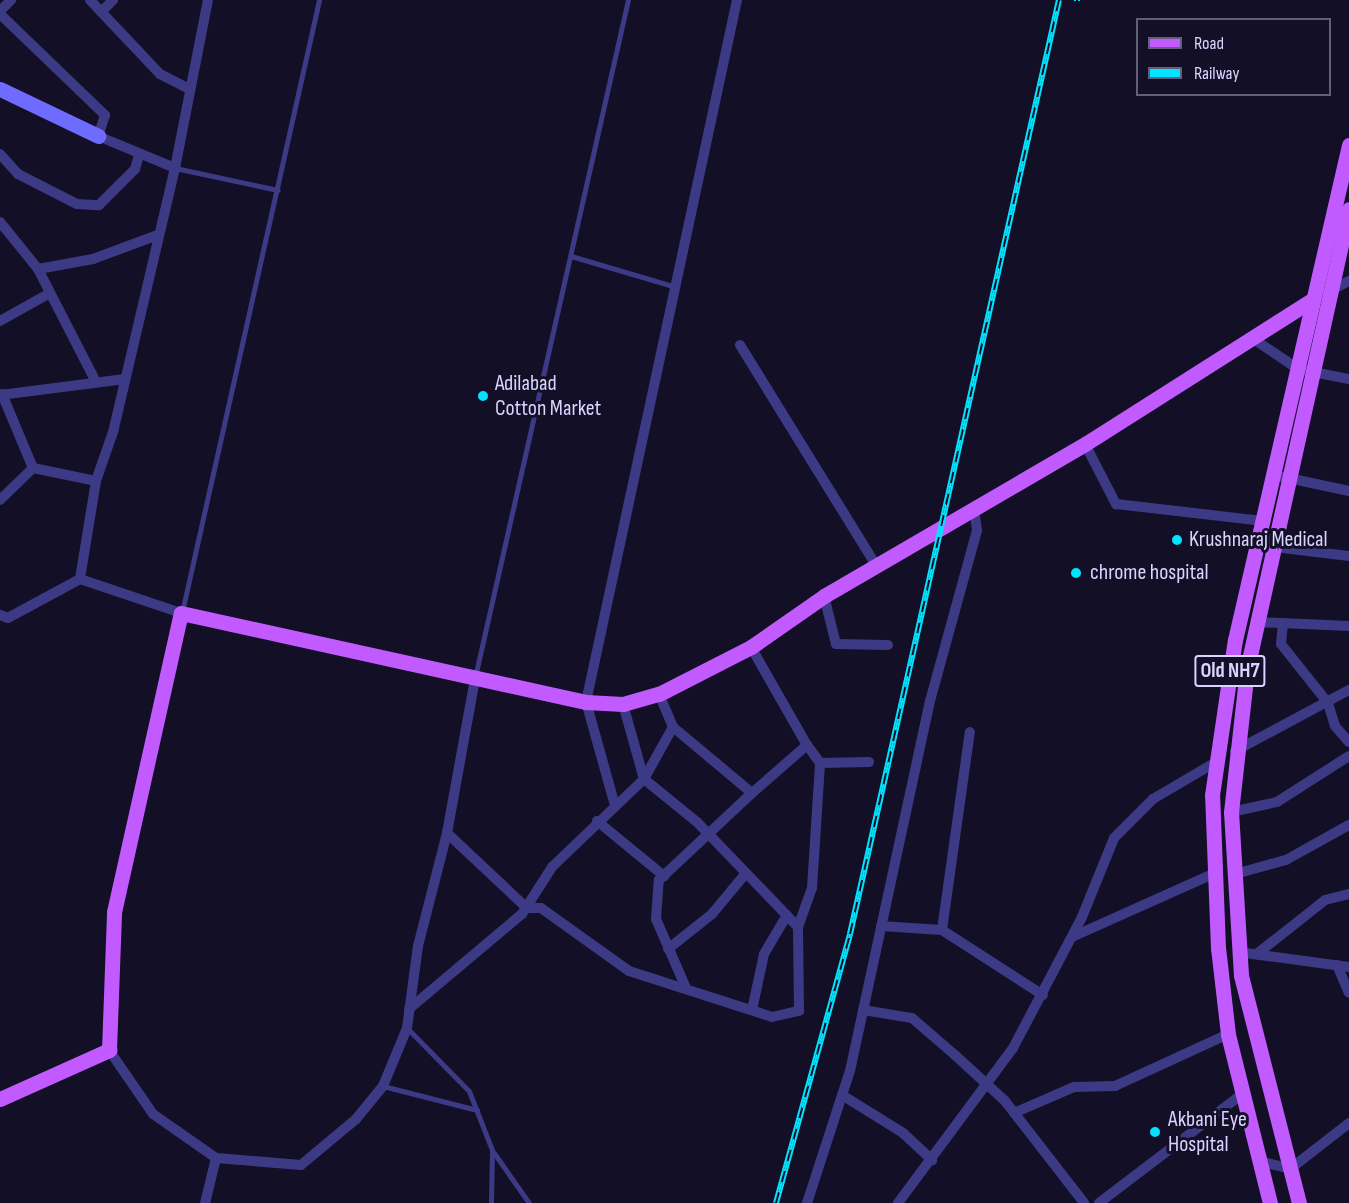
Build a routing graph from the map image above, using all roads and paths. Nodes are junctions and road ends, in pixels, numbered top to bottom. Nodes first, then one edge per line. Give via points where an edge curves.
1 (11, 0) edge
2 (90, 0) edge
3 (113, 0) edge
4 (208, 0) edge
5 (319, 0) edge
6 (628, 0) edge
7 (737, 0) edge
8 (101, 12) junction
9 (0, 13) edge
10 (0, 89) edge
11 (190, 89) junction
12 (98, 136) junction
13 (1349, 144) edge
14 (0, 154) edge
15 (139, 154) junction
16 (175, 168) junction
17 (278, 190) junction
18 (1349, 209) edge
19 (0, 222) edge
20 (158, 236) junction
21 (571, 256) junction
22 (38, 269) junction
23 (1349, 281) edge
24 (677, 288) junction
25 (1332, 290) junction
26 (50, 293) junction
27 (1312, 300) junction
28 (0, 321) edge
29 (1252, 338) junction
30 (740, 345) dead end
31 (1298, 369) junction
32 (1316, 375) junction
33 (125, 379) junction
34 (1349, 379) edge
35 (95, 380) junction
36 (1, 394) edge
37 (1085, 444) junction
38 (33, 468) junction
39 (1274, 475) junction
40 (1292, 480) junction
41 (96, 481) junction
42 (1349, 490) edge
43 (0, 500) edge
44 (974, 508) junction
45 (1264, 521) junction
46 (1274, 547) junction
47 (1349, 556) edge
48 (876, 565) junction
49 (80, 579) junction
50 (824, 596) junction
51 (181, 613) junction
52 (0, 615) edge
53 (1257, 622) junction
54 (1283, 624) junction
55 (1349, 626) edge
56 (888, 645) dead end
57 (751, 647) junction
58 (475, 679) junction
59 (1349, 690) edge
60 (659, 694) junction
61 (586, 702) junction
62 (1328, 703) junction
63 (623, 704) junction
64 (673, 727) junction
65 (970, 732) dead end
66 (1349, 742) edge
67 (807, 745) junction
68 (1235, 751) junction
69 (1349, 756) edge
70 (869, 762) dead end
71 (1216, 762) junction
72 (820, 763) junction
73 (644, 779) junction
74 (752, 793) junction
75 (614, 802) junction
76 (1231, 812) junction
77 (597, 821) junction
78 (1349, 825) edge
79 (447, 833) junction
80 (708, 834) junction
81 (746, 873) junction
82 (1215, 873) junction
83 (1235, 874) junction
84 (664, 876) junction
85 (1349, 894) edge
86 (527, 908) junction
87 (787, 915) junction
88 (881, 926) junction
89 (798, 927) junction
90 (942, 930) junction
91 (1072, 937) junction
92 (668, 949) junction
93 (1238, 952) junction
94 (1258, 953) junction
95 (1337, 965) junction
96 (1349, 967) edge
97 (686, 988) junction
98 (1349, 993) edge
99 (1042, 995) junction
100 (409, 1009) junction
101 (752, 1010) junction
102 (863, 1010) junction
103 (407, 1028) junction
104 (1228, 1034) junction
105 (109, 1050) junction
106 (987, 1084) junction
107 (383, 1086) junction
108 (1242, 1094) junction
109 (842, 1095) junction
110 (0, 1099) edge
111 (477, 1110) junction
112 (1014, 1113) junction
113 (1349, 1123) edge
114 (492, 1150) junction
115 (216, 1158) junction
116 (932, 1160) junction
117 (1259, 1161) junction
118 (1290, 1169) junction
119 (206, 1203) edge
120 (491, 1203) edge
121 (529, 1203) edge
122 (807, 1203) edge
123 (898, 1203) edge
124 (1084, 1203) edge
125 (1099, 1203) edge
126 (1270, 1203) edge
127 (1299, 1203) edge

1 - 9 street
2 - 8 street
3 - 8 street
4 - 11 street
5 - 17 lane
6 - 21 lane
7 - 24 street
8 - 11 street via 160,74
9 - 12 street via 105,116
10 - 12 street
11 - 16 street
12 - 15 street
13 - 27 main road, Old NH7
14 - 15 street via 18,174 77,204 99,205 135,169
15 - 16 street
16 - 17 lane
16 - 20 street
17 - 51 lane
18 - 25 main road, old NH7
19 - 22 street
20 - 22 street via 93,259
20 - 33 street
21 - 24 lane
21 - 58 lane
22 - 26 street
23 - 25 street
24 - 61 street
25 - 27 street
25 - 32 main road, old NH7
26 - 28 street
26 - 35 street
27 - 29 main road
27 - 31 main road, Old NH7
29 - 31 street
29 - 37 main road
30 - 48 street
31 - 32 street
31 - 39 main road, Old NH7
32 - 34 street
32 - 40 main road, old NH7
33 - 35 street
33 - 41 street
35 - 36 street
36 - 38 street
37 - 44 main road
37 - 45 street via 1116,504
38 - 41 street
38 - 43 street
39 - 40 street
39 - 45 main road, Old NH7
40 - 42 street
40 - 46 main road, old NH7
41 - 49 street
44 - 48 main road
44 - 88 street via 977,530 930,701
45 - 71 main road, Old NH7 via 1235,640
46 - 47 street
46 - 53 main road, old NH7
48 - 50 main road
49 - 51 street
49 - 52 street via 8,618
50 - 56 street via 836,644
50 - 57 main road
51 - 58 main road
51 - 105 main road via 114,912
53 - 54 street
53 - 68 main road, old NH7
54 - 55 street
54 - 62 street via 1281,644
57 - 60 main road
57 - 67 street
58 - 61 main road
58 - 79 street
59 - 62 street
60 - 63 main road
60 - 64 street
61 - 63 main road
61 - 75 street
62 - 66 street via 1335,726
62 - 68 street
63 - 73 street
64 - 73 street
64 - 74 street
65 - 90 street
67 - 72 street
67 - 74 street
68 - 76 main road, old NH7
69 - 76 street via 1277,802
70 - 72 street
71 - 82 main road, Old NH7
71 - 91 street via 1153,800 1114,838
72 - 89 street via 812,888
73 - 75 street
73 - 80 street
74 - 80 street
75 - 77 street
76 - 83 main road, old NH7
77 - 84 street
77 - 86 street via 552,867
78 - 83 street via 1286,860
79 - 86 street
79 - 100 street via 418,946
80 - 81 street
80 - 84 street
81 - 87 street
81 - 92 street via 712,914
82 - 91 street
82 - 104 main road, Old NH7
83 - 93 main road, old NH7
84 - 92 street via 656,919
85 - 94 street via 1324,900
86 - 97 street via 541,908 629,972
86 - 100 street
87 - 89 street
87 - 101 street via 764,954
88 - 90 street
88 - 102 street
89 - 101 street via 799,1011 771,1017
90 - 99 street
91 - 99 street
92 - 97 street
93 - 94 street
93 - 118 main road, old NH7
94 - 95 street
95 - 96 street
95 - 98 street
97 - 101 street
99 - 106 street
100 - 103 street
102 - 106 street via 912,1018
102 - 109 street
103 - 107 street
103 - 111 lane via 453,1069
104 - 108 main road, Old NH7
104 - 112 street via 1115,1086 1074,1087
105 - 110 main road
105 - 115 street via 153,1114
106 - 112 street
106 - 116 street
107 - 111 lane
107 - 115 street via 356,1119 301,1165
108 - 117 main road, Old NH7
108 - 125 street
109 - 116 street via 903,1133
109 - 122 street
111 - 114 lane
112 - 124 street
113 - 118 street
114 - 120 lane
114 - 121 lane
115 - 119 street
116 - 123 street
117 - 118 street
117 - 126 main road, Old NH7
118 - 127 main road, old NH7

